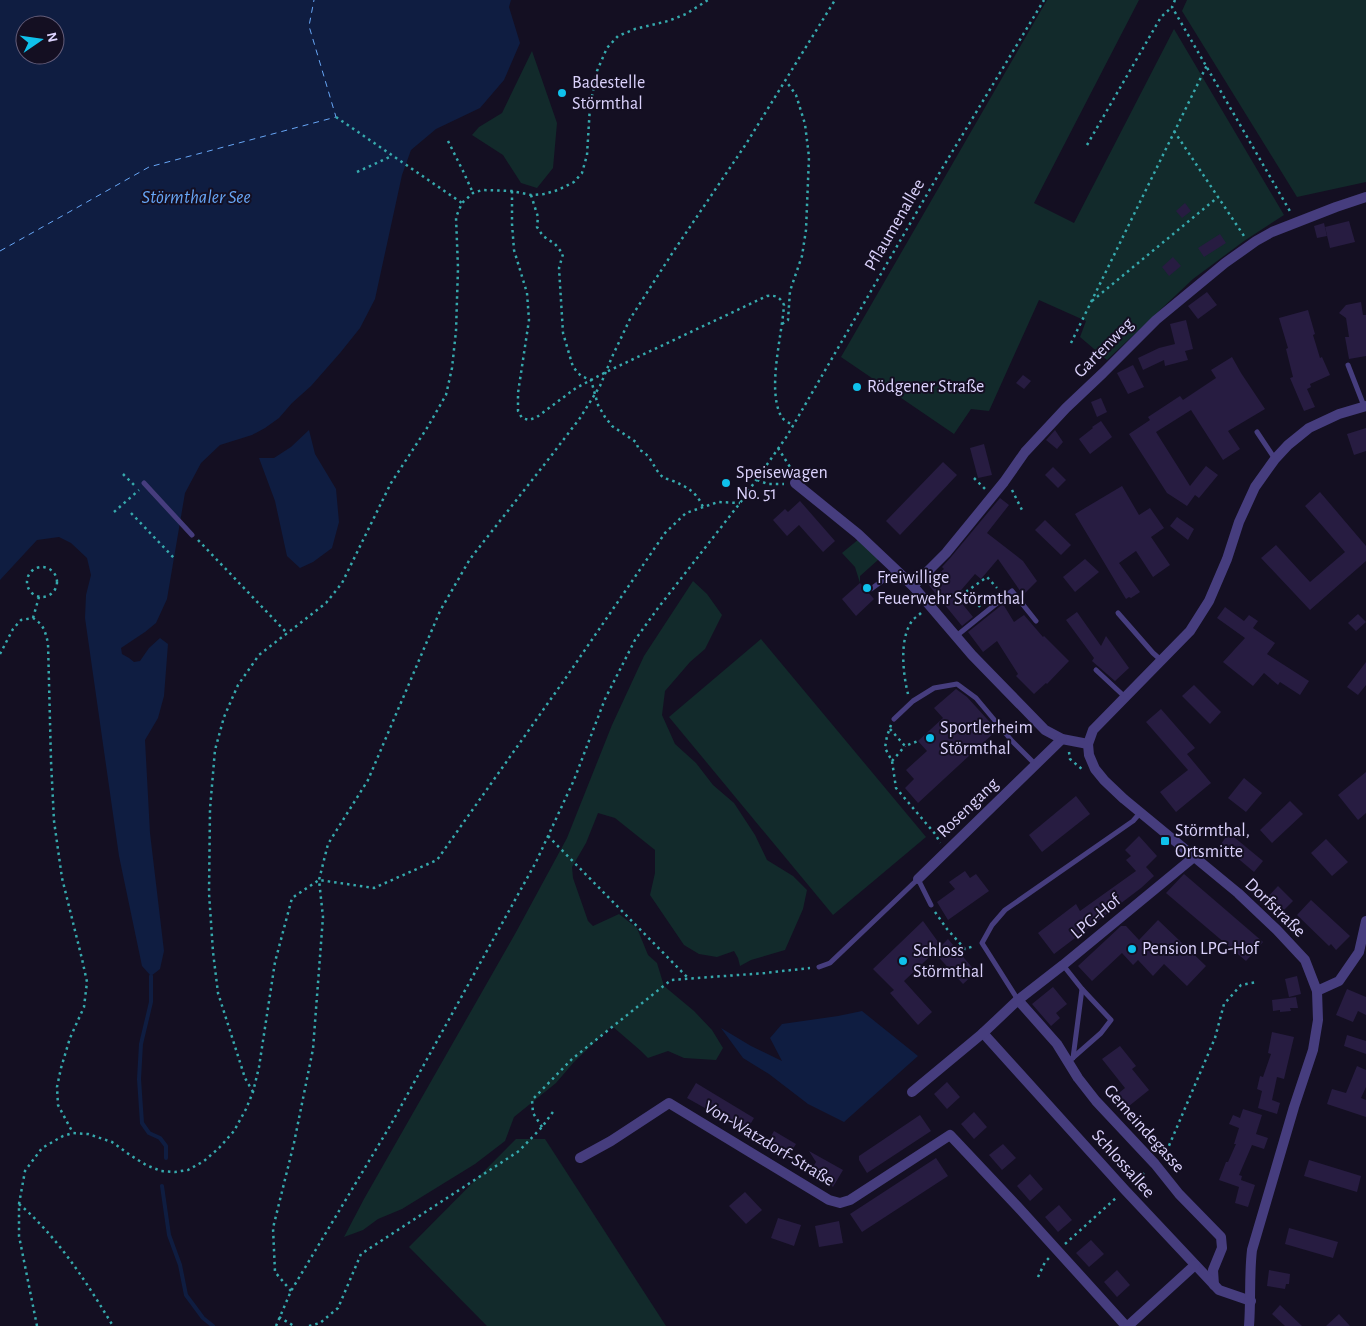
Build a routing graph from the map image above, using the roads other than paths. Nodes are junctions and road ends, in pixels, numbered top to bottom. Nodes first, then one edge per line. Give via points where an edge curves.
1 (1366, 197) edge
2 (1348, 365) dead end
3 (1365, 406) edge
4 (1257, 432) dead end
5 (1275, 459) junction
6 (794, 483) road end
7 (144, 484) dead end
8 (192, 535) road end
9 (897, 570) junction
10 (913, 586) junction
11 (872, 590) dead end
12 (1118, 613) dead end
13 (1036, 621) dead end
14 (955, 637) junction
15 (1161, 660) junction
16 (1096, 670) dead end
17 (1125, 697) junction
18 (894, 719) road end
19 (1062, 739) junction
20 (1088, 744) junction
21 (1036, 766) junction
22 (1140, 813) junction
23 (1194, 857) junction
24 (918, 879) junction
25 (931, 905) road end
26 (1366, 921) edge
27 (1063, 965) junction
28 (819, 967) road end
29 (1082, 989) junction
30 (1317, 991) junction
31 (1018, 1000) junction
32 (983, 1033) junction
33 (1070, 1060) junction
34 (912, 1092) dead end
35 (580, 1158) dead end
36 (1195, 1265) junction
37 (1214, 1285) junction
38 (1251, 1302) junction
39 (1127, 1326) edge
40 (1248, 1326) edge

1 - 10 street, Gartenweg via 1272,232 1225,263 1156,320 1066,408 1026,452 946,553
2 - 3 lane
3 - 5 street via 1309,428
4 - 5 lane
5 - 15 street via 1255,487 1209,601 1190,631
6 - 9 street
7 - 8 lane
9 - 10 street
9 - 11 lane
10 - 14 street
12 - 15 lane
13 - 14 lane via 1012,591
14 - 19 street via 1045,730
15 - 17 street
16 - 17 lane
17 - 20 street via 1093,730
18 - 21 lane via 912,701 934,688 958,684 976,698
19 - 20 street
19 - 21 street, Rosengang
20 - 22 street, Dorfstraße via 1089,755 1104,780
21 - 24 street, Rosengang
22 - 23 street, Dorfstraße
22 - 31 lane via 1005,910 992,925 982,943
23 - 27 street, LPG-Hof
23 - 30 street, Dorfstraße via 1238,893 1294,948 1305,960
24 - 25 lane
24 - 28 lane via 830,963
26 - 30 street via 1359,952 1340,981
27 - 29 lane
27 - 31 street, LPG-Hof
29 - 33 lane
29 - 33 lane via 1111,1020
30 - 38 street, Dorfstraße via 1318,1020 1313,1050 1252,1250
31 - 32 street, LPG-Hof
31 - 33 street, Gemeindegasse
32 - 34 street, LPG-Hof
32 - 36 street, Schlossallee
33 - 37 street, Gemeindegasse via 1078,1078 1096,1101 1221,1237 1222,1248 1213,1270
35 - 39 street, Von-Watzdorf-Straße via 669,1103 829,1200 840,1203 850,1200 950,1135
36 - 37 street, Schlossallee
36 - 39 street, Von-Watzdorf-Straße
37 - 38 street, Schlossallee
38 - 40 street, Dorfstraße

